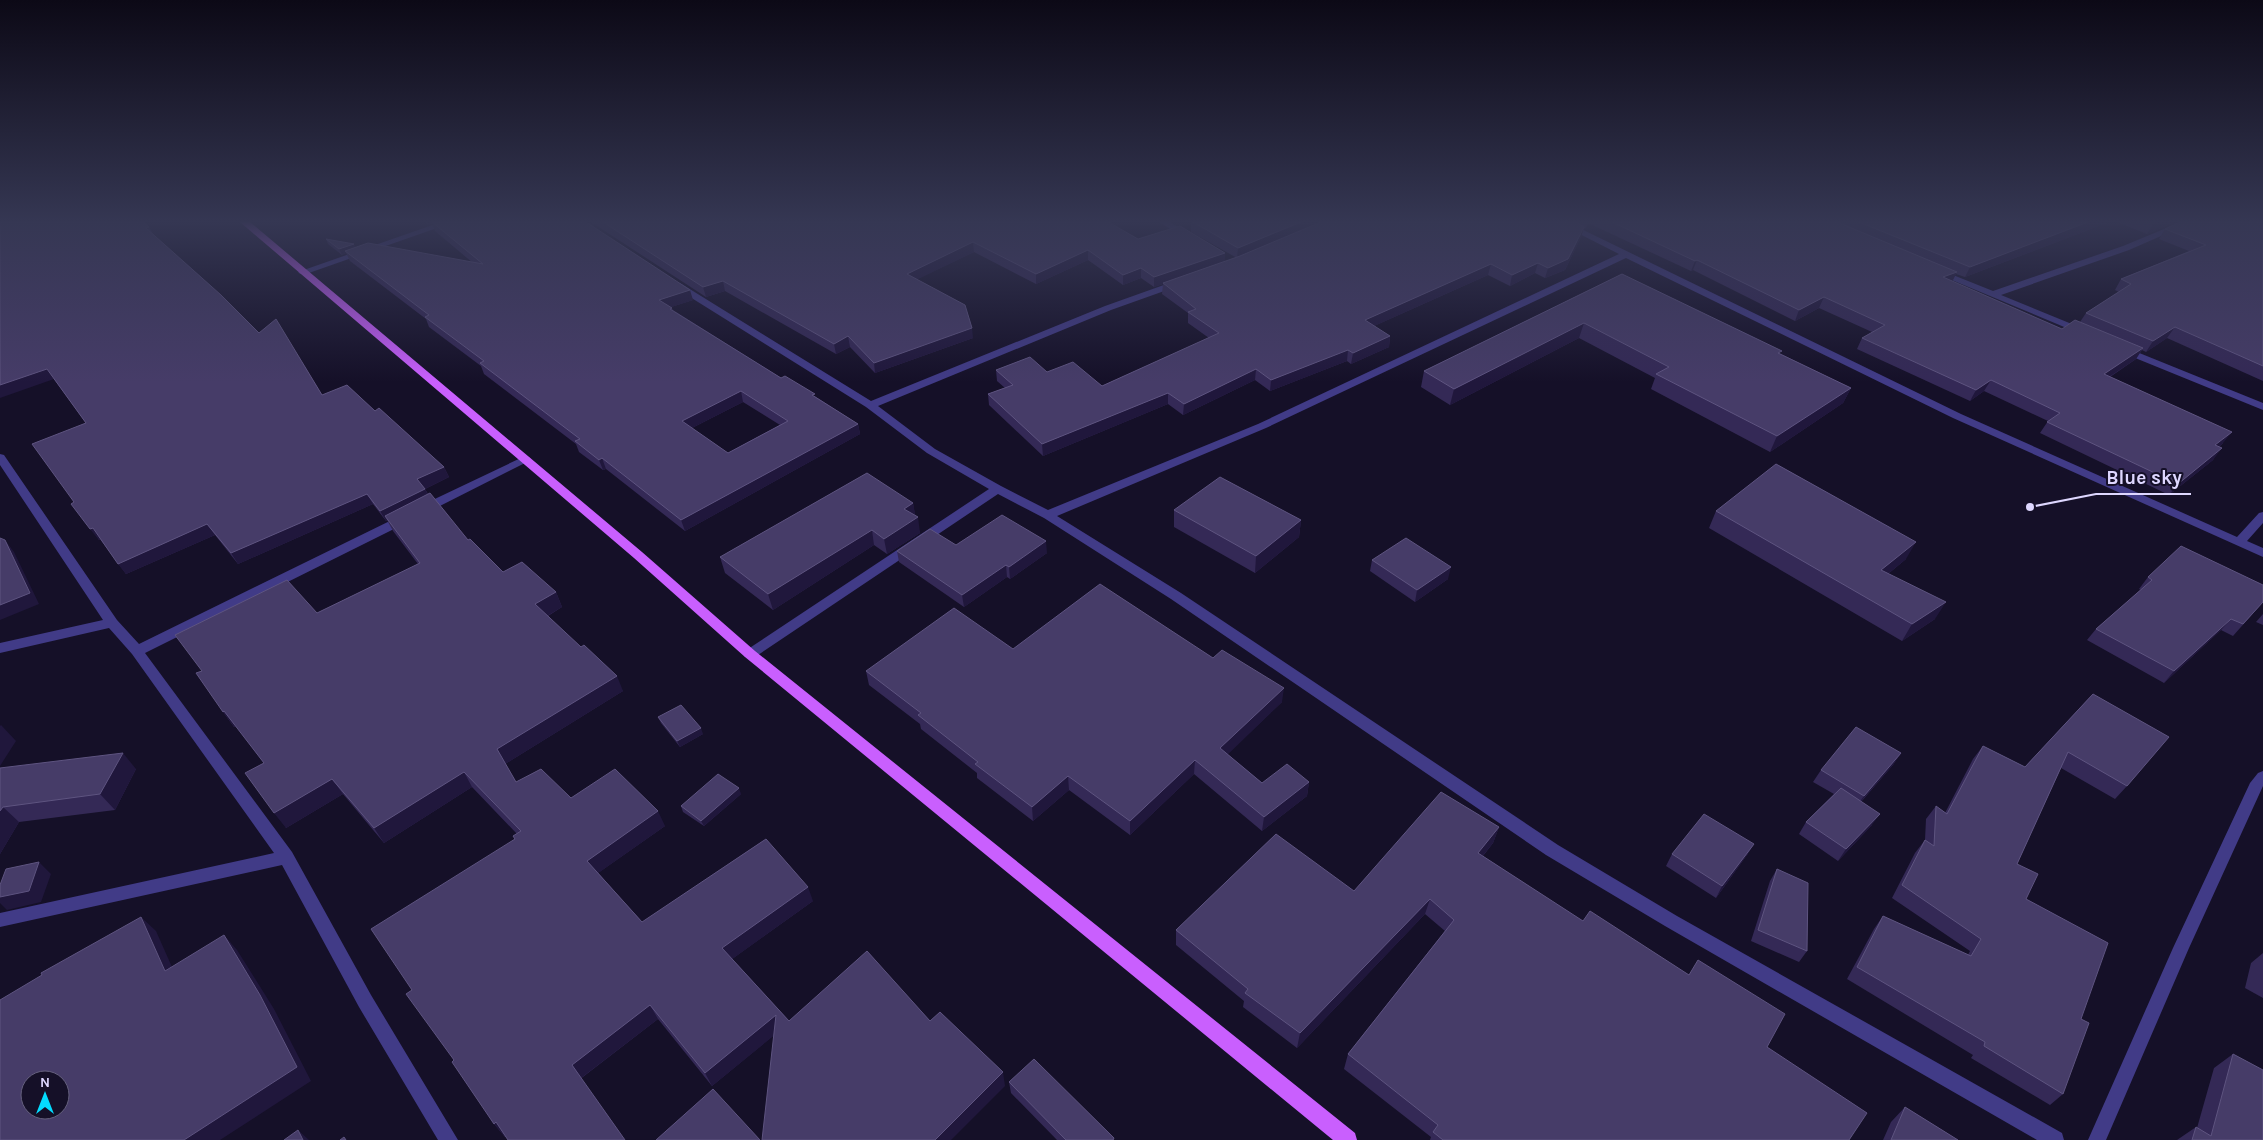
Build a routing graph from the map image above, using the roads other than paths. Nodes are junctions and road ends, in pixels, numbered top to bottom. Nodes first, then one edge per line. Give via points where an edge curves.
1 (307, 275) edge
2 (1581, 275) edge
3 (1669, 275) edge
4 (1947, 275) edge
5 (2048, 275) edge
6 (1190, 279) edge
7 (670, 280) edge
8 (1994, 294) junction
9 (2092, 336) edge
10 (2110, 344) edge
11 (870, 405) junction
12 (2263, 407) edge
13 (0, 457) edge
14 (525, 459) junction
15 (997, 489) junction
16 (1048, 515) junction
17 (2263, 516) edge
18 (2239, 542) junction
19 (2263, 553) edge
20 (112, 623) junction
21 (0, 648) edge
22 (137, 651) junction
23 (750, 654) junction
24 (2263, 777) edge
25 (286, 857) junction
26 (0, 920) edge
27 (449, 1140) edge
28 (1348, 1140) edge
29 (2055, 1140) edge
30 (2097, 1140) edge

1 - 14 main road
2 - 16 street via 1262,426
3 - 18 street via 1957,416
4 - 8 street
5 - 8 street
6 - 11 street via 1108,308
7 - 11 street
8 - 9 street
10 - 12 street
11 - 15 street via 931,451
13 - 20 street
14 - 22 street
14 - 23 main road
15 - 16 street
15 - 23 street
16 - 29 street via 1300,678 1552,850
17 - 18 street
18 - 19 street
20 - 21 street
20 - 22 street
22 - 25 street
23 - 28 main road
24 - 30 street via 2257,783 2185,939
25 - 26 street
25 - 27 street via 365,1001

